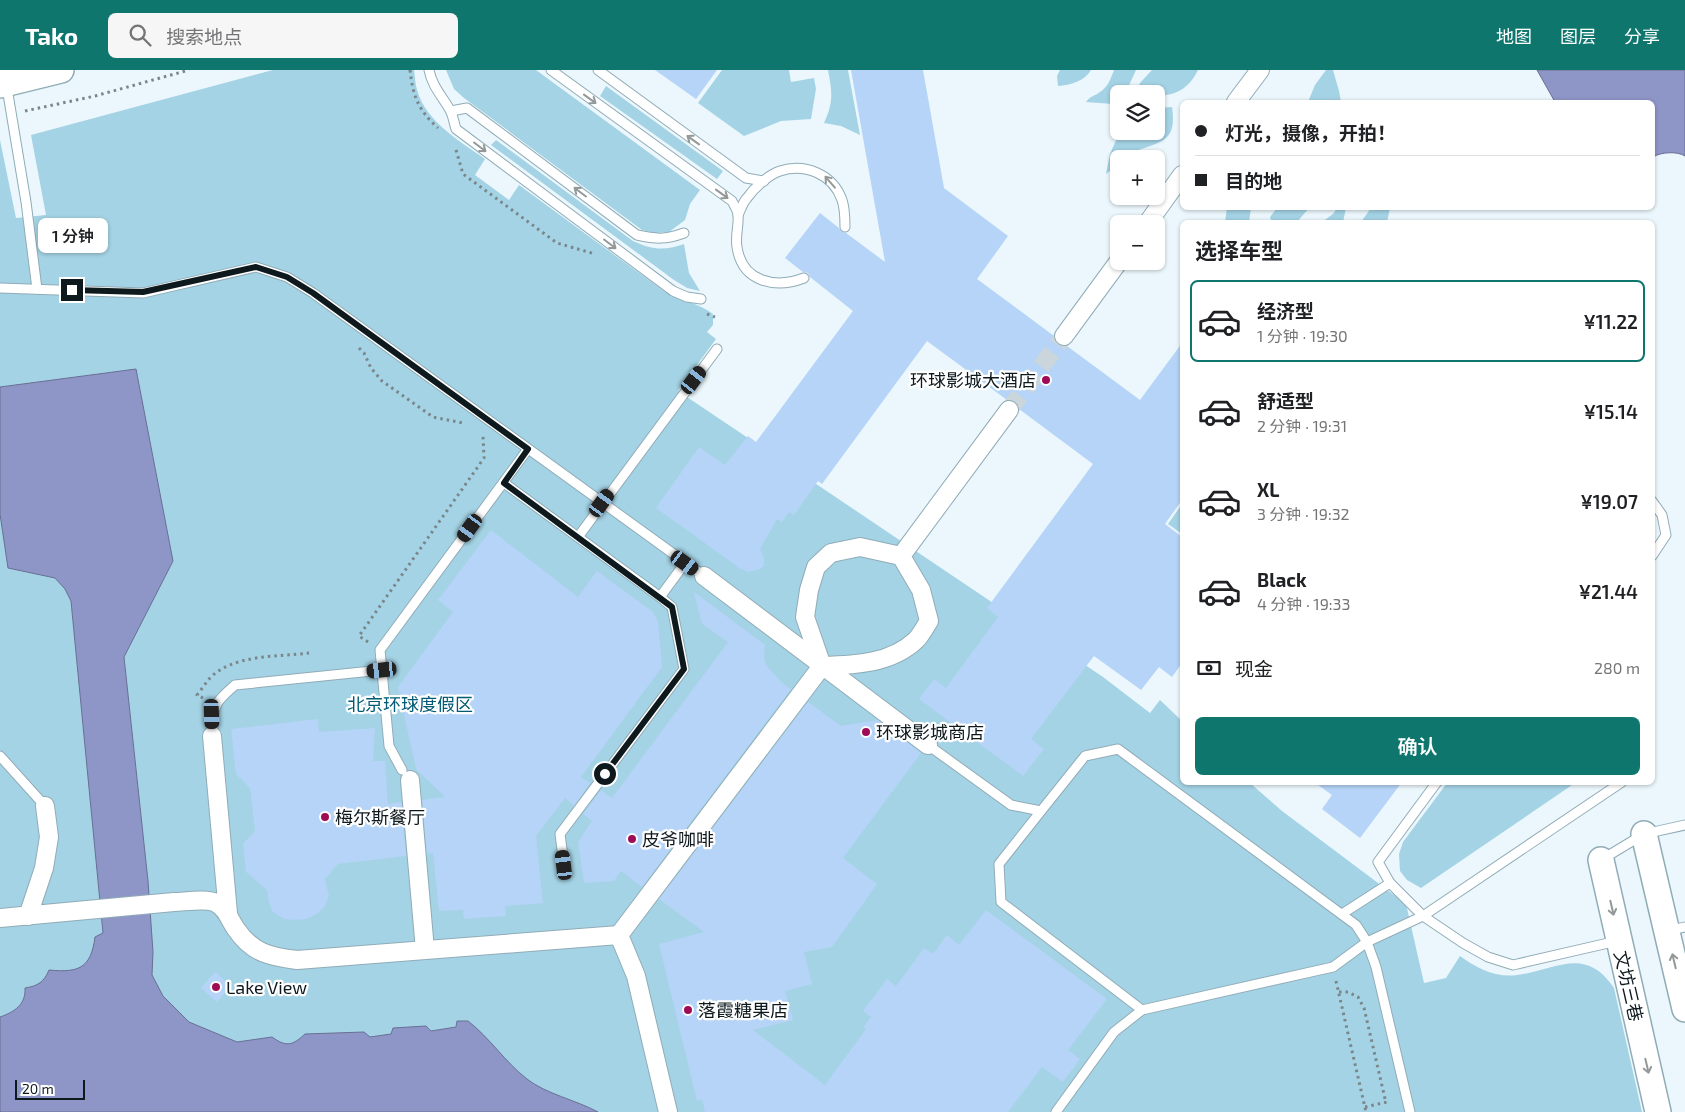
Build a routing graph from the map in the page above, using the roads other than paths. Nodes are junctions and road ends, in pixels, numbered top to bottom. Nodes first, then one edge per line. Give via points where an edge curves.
1 (60, 70) edge
2 (430, 70) edge
3 (551, 70) edge
4 (598, 70) edge
5 (1260, 70) edge
6 (3, 80) edge
7 (1238, 100) edge
8 (451, 111) junction
9 (1180, 178) edge
10 (764, 181) junction
11 (738, 215) junction
12 (1153, 215) edge
13 (845, 227) dead end
14 (684, 233) dead end
15 (1112, 270) edge
16 (804, 278) dead end
17 (0, 288) edge
18 (37, 289) junction
19 (701, 299) dead end
20 (1064, 336) tunnel mouth
21 (717, 349) dead end
22 (1009, 410) tunnel mouth
23 (528, 449) junction
24 (504, 483) junction
25 (602, 503) junction
26 (1655, 505) edge
27 (578, 537) junction
28 (1655, 552) edge
29 (900, 556) junction
30 (685, 563) junction
31 (704, 576) joint
32 (660, 597) junction
33 (822, 666) junction
34 (382, 670) junction
35 (213, 731) joint
36 (928, 745) joint
37 (0, 756) edge
38 (406, 775) joint
39 (1435, 785) edge
40 (1618, 785) edge
41 (45, 806) joint
42 (1041, 811) junction
43 (1685, 825) edge
44 (1644, 834) junction
45 (1601, 860) joint
46 (564, 865) dead end
47 (1390, 883) junction
48 (228, 913) junction
49 (1342, 914) junction
50 (28, 916) junction
51 (1423, 916) junction
52 (0, 918) edge
53 (1676, 929) edge
54 (619, 935) junction
55 (1619, 941) junction
56 (1367, 942) junction
57 (425, 950) junction
58 (1685, 1009) edge
59 (1142, 1010) junction
60 (668, 1112) edge
61 (1056, 1112) edge
62 (1410, 1112) edge
63 (1658, 1112) edge

1 - 6 main road
2 - 8 lane via 438,94
3 -> 11 lane via 732,201
10 -> 4 lane via 746,178
5 - 7 street
6 - 18 lane via 26,202
14 -> 8 lane via 668,239 637,234 467,108
8 -> 19 lane via 456,129 673,291
9 - 12 street
10 - 11 lane via 746,199
13 -> 10 lane via 842,199 825,176 797,168 778,172
11 - 16 lane via 737,248 753,275 765,282 780,284
15 - 20 street
17 - 18 lane
18 - 23 lane via 143,292 256,267 287,277
21 - 25 lane
22 - 29 street
23 - 24 lane
23 - 25 lane
24 - 27 lane
24 - 34 lane via 380,650
25 - 27 lane
25 - 30 lane
26 - 28 lane via 1662,515 1666,535
27 - 32 lane
29 - 33 street via 860,547 831,553 816,567 804,617
29 - 33 street via 921,590 929,621 917,640 898,653 863,665
30 - 31 lane
30 - 32 lane
31 - 33 street
32 - 46 lane via 672,607 684,669 560,834
33 - 36 street
33 - 54 street
34 - 35 lane via 236,685 220,698 212,714
34 - 38 lane via 389,746
35 - 48 street
36 - 42 lane via 1012,805
37 - 41 lane
38 - 57 street
39 - 47 lane via 1378,862
40 - 51 lane
41 - 50 street via 49,837 44,868
42 - 49 lane via 1085,756 1118,749
42 - 59 lane via 999,864 1001,902
43 - 44 lane
44 - 45 lane
44 - 53 main road
45 -> 55 main road, 文坊三巷
47 - 49 lane
47 - 51 lane
48 - 50 street via 215,902 201,901
48 - 57 street via 235,929 252,948 272,957 298,960
49 - 56 lane via 1356,925
50 - 52 street
51 - 55 lane via 1488,957 1513,965
51 - 56 lane
58 -> 53 main road
54 - 57 street
54 - 60 street via 636,976
55 -> 63 main road, 文坊三巷
56 - 59 lane via 1333,967
56 - 62 lane via 1376,967
59 - 61 lane via 1114,1032

